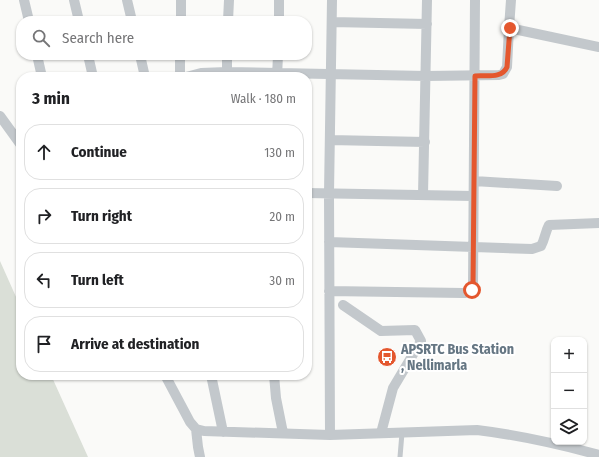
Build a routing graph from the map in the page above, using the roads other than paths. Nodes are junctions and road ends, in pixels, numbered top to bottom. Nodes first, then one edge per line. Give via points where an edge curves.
1 (24, 0) edge
2 (74, 0) edge
3 (127, 0) edge
4 (181, 0) edge
5 (229, 0) edge
6 (279, 0) edge
7 (332, 0) edge
8 (427, 0) edge
9 (475, 0) edge
10 (511, 0) edge
11 (28, 16) edge
12 (79, 16) edge
13 (131, 16) edge
14 (181, 16) edge
15 (228, 16) edge
16 (279, 16) edge
17 (332, 22) junction
18 (427, 24) junction
19 (510, 28) junction
20 (599, 47) edge
21 (38, 60) edge
22 (89, 60) edge
23 (141, 60) edge
24 (180, 60) edge
25 (227, 60) edge
26 (278, 60) edge
27 (41, 72) edge
28 (92, 72) edge
29 (144, 72) edge
30 (180, 72) edge
31 (227, 72) edge
32 (277, 72) edge
33 (312, 74) edge
34 (330, 74) junction
35 (426, 76) junction
36 (475, 76) junction
37 (0, 116) edge
38 (16, 131) edge
39 (330, 140) junction
40 (424, 142) junction
41 (474, 181) junction
42 (557, 186) dead end
43 (312, 193) edge
44 (329, 193) junction
45 (424, 195) junction
46 (473, 196) junction
47 (599, 223) edge
48 (329, 242) junction
49 (473, 247) junction
50 (329, 291) junction
51 (343, 305) dead end
52 (168, 380) edge
53 (212, 380) edge
54 (274, 380) edge
55 (196, 429) junction
56 (223, 432) junction
57 (402, 432) junction
58 (284, 433) junction
59 (381, 433) junction
60 (330, 435) junction
61 (599, 455) edge
62 (200, 457) edge
63 (400, 457) edge

1 - 11 street
2 - 12 street
3 - 13 street
4 - 14 street
5 - 15 street
6 - 16 street
7 - 17 street
8 - 18 street
9 - 36 street
10 - 19 street
17 - 18 street
17 - 34 street
18 - 35 street
19 - 20 street
19 - 36 street via 505,71 499,75
21 - 27 street
22 - 28 street
23 - 29 street
24 - 30 street
25 - 31 street
26 - 32 street
33 - 34 street
34 - 35 street
34 - 39 street
35 - 36 street
35 - 40 street
36 - 41 street
37 - 38 street
39 - 40 street
39 - 44 street
40 - 45 street
41 - 42 street
41 - 46 street
43 - 44 street
44 - 45 street
44 - 48 street
45 - 46 street
46 - 49 street
47 - 49 street via 549,225 541,246 536,248
48 - 49 street
48 - 50 street
49 - 50 street via 473,286 468,293
50 - 60 street
51 - 59 street via 381,331 415,330 421,341 393,388
52 - 55 street
53 - 56 street
54 - 58 street
55 - 56 street
55 - 62 street
56 - 58 street
57 - 59 street
57 - 61 street via 497,432
57 - 63 lane
58 - 60 street
59 - 60 street

